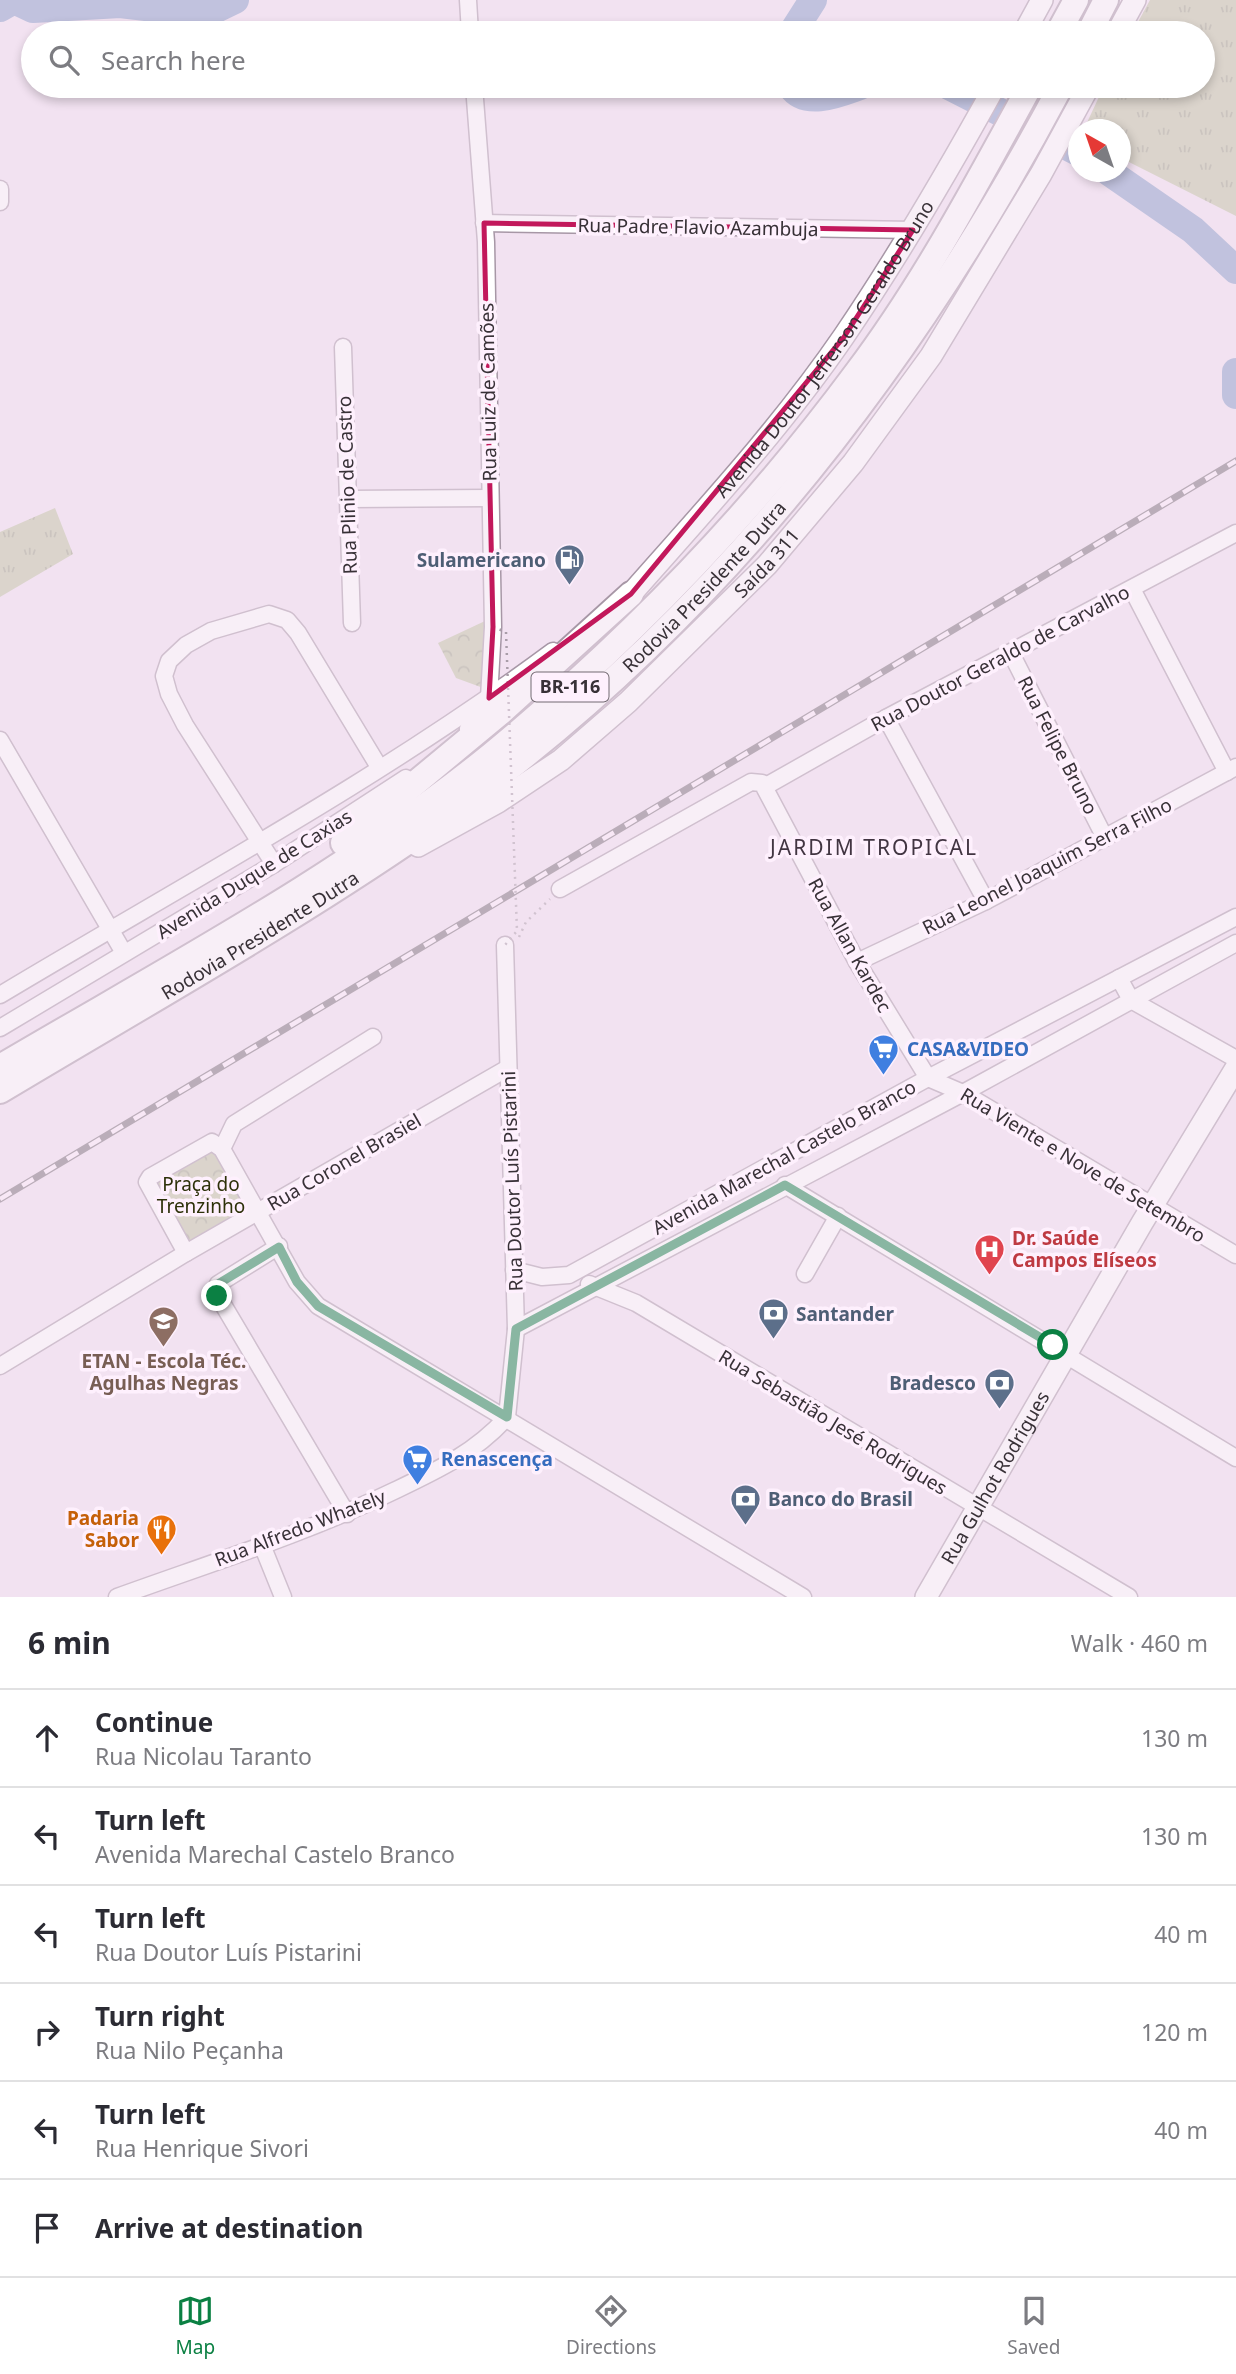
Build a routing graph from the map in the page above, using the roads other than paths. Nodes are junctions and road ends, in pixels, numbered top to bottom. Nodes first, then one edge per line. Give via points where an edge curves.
1 (468, 0) edge
2 (1042, 0) edge
3 (1076, 0) edge
4 (1106, 0) edge
5 (1135, 0) edge
6 (469, 21) edge
7 (1031, 21) edge
8 (1065, 21) edge
9 (1095, 21) edge
10 (1124, 21) edge
11 (475, 98) edge
12 (988, 98) edge
13 (1023, 98) edge
14 (1054, 98) edge
15 (1082, 98) edge
16 (0, 189) edge
17 (0, 202) edge
18 (484, 223) junction
19 (913, 230) junction
20 (342, 347) dead end
21 (489, 498) junction
22 (348, 499) junction
23 (1236, 533) edge
24 (1132, 589) junction
25 (631, 594) junction
26 (352, 623) dead end
27 (1011, 653) junction
28 (489, 698) junction
29 (886, 718) junction
30 (0, 740) edge
31 (379, 767) junction
32 (1232, 769) edge
33 (758, 784) junction
34 (1105, 838) junction
35 (259, 841) junction
36 (274, 864) junction
37 (559, 889) road end
38 (298, 901) junction
39 (986, 901) junction
40 (1236, 917) edge
41 (111, 928) junction
42 (1236, 943) edge
43 (505, 945) road end
44 (124, 953) junction
45 (857, 962) junction
46 (1119, 978) junction
47 (0, 995) edge
48 (1131, 1000) junction
49 (0, 1028) edge
50 (373, 1037) dead end
51 (1236, 1059) edge
52 (0, 1067) edge
53 (508, 1068) junction
54 (1236, 1068) edge
55 (928, 1078) junction
56 (0, 1091) edge
57 (963, 1093) junction
58 (222, 1149) junction
59 (785, 1185) junction
60 (1152, 1205) junction
61 (258, 1211) junction
62 (838, 1216) junction
63 (279, 1247) junction
64 (186, 1253) junction
65 (1236, 1255) edge
66 (514, 1270) junction
67 (805, 1274) dead end
68 (569, 1275) junction
69 (595, 1287) junction
70 (516, 1329) junction
71 (1068, 1354) junction
72 (0, 1366) edge
73 (507, 1417) junction
74 (1236, 1458) edge
75 (979, 1510) junction
76 (347, 1514) junction
77 (262, 1545) junction
78 (117, 1597) edge
79 (283, 1597) edge
80 (803, 1597) edge
81 (926, 1597) edge
82 (1129, 1597) edge

1 - 6 street
2 - 7 main road
3 - 8 highway
4 - 9 highway
5 - 10 main road
11 - 18 street, Rua Luiz de Camões
12 - 19 main road, Avenida Doutor Jefferson Geraldo Bruno
13 - 38 highway, Rodovia Presidente Dutra / BR-116 via 944,240 858,372 720,539 597,663 489,756
14 - 38 highway, Rodovia Presidente Dutra / BR-116 via 930,308 868,397 722,573 609,685 496,778 447,814
15 - 38 main road, Saída 311 via 931,356 853,463 767,565 561,760 498,802
16 - 17 street
18 - 19 street, Rua Padre Flavio Azambuja
18 - 21 street, Rua Luiz de Camões
19 - 25 main road, Avenida Doutor Jefferson Geraldo Bruno via 844,337 783,417
20 - 22 street, Rua Plinio de Castro
21 - 22 street
21 - 28 street, Rua Luiz de Camões via 494,627
22 - 26 street, Rua Plinio de Castro
23 - 24 street, Rua Doutor Geraldo de Carvalho
24 - 27 street, Rua Doutor Geraldo de Carvalho
24 - 32 street
25 - 28 street, Avenida Duque de Caxias
25 - 38 highway via 500,713 341,845
27 - 29 street, Rua Doutor Geraldo de Carvalho
27 - 34 street, Rua Felipe Bruno
28 - 31 street, Avenida Duque de Caxias
28 - 36 street, Avenida Duque de Caxias via 478,719 447,747
29 - 33 street, Rua Doutor Geraldo de Carvalho
29 - 39 street
30 - 41 street
31 - 35 street, Avenida Duque de Caxias
31 - 35 street via 298,633 277,615 211,631 186,645 169,661 164,676 169,694
32 - 34 street, Rua Leonel Joaquim Serra Filho
33 - 37 street, Rua Doutor Geraldo de Carvalho
33 - 45 street, Rua Allan Kardec
34 - 39 street, Rua Leonel Joaquim Serra Filho
35 - 36 street
35 - 41 street, Avenida Duque de Caxias
36 - 44 street, Avenida Duque de Caxias
38 - 52 highway, Rodovia Presidente Dutra / BR-116
38 - 56 highway, Rodovia Presidente Dutra / BR-116
39 - 45 street, Rua Leonel Joaquim Serra Filho
40 - 46 street, Avenida Marechal Castelo Branco
41 - 44 street
41 - 47 street, Avenida Duque de Caxias
42 - 48 street, Avenida Marechal Castelo Branco
43 - 53 street, Rua Doutor Luís Pistarini
44 - 49 street, Avenida Duque de Caxias
45 - 55 street, Rua Allan Kardec
46 - 48 street
46 - 55 street, Avenida Marechal Castelo Branco
48 - 51 street
48 - 57 street, Avenida Marechal Castelo Branco
50 - 58 street via 234,1124
53 - 61 street, Rua Coronel Brasiel
53 - 66 street, Rua Doutor Luís Pistarini
54 - 60 main road, Rua Gulhot Rodrigues
55 - 57 street, Rua Viente e Nove de Setembro
55 - 68 street, Avenida Marechal Castelo Branco
57 - 59 street, Avenida Marechal Castelo Branco
57 - 60 street, Rua Viente e Nove de Setembro
58 - 61 street
58 - 64 street via 208,1143 147,1182
59 - 62 street
59 - 69 street, Avenida Marechal Castelo Branco
60 - 65 street, Rua Viente e Nove de Setembro
60 - 71 main road, Rua Gulhot Rodrigues
61 - 63 street
61 - 64 street, Rua Coronel Brasiel
62 - 67 street
62 - 71 street
63 - 73 street via 297,1282 318,1306
63 - 76 street via 218,1284 215,1292
64 - 72 street, Rua Coronel Brasiel
66 - 68 street, Avenida Marechal Castelo Branco via 542,1277
66 - 70 street, Rua Doutor Luís Pistarini
68 - 69 street, Rua Sebastião Jesé Rodrigues
69 - 70 street, Avenida Marechal Castelo Branco
69 - 75 street, Rua Sebastião Jesé Rodrigues via 636,1303
70 - 73 street, Rua Doutor Luís Pistarini
71 - 74 street
71 - 75 main road, Rua Gulhot Rodrigues
73 - 76 street, Rua Alfredo Whately via 456,1461
73 - 80 street
75 - 81 main road, Rua Gulhot Rodrigues
75 - 82 street, Rua Sebastião Jesé Rodrigues
76 - 77 street, Rua Alfredo Whately
77 - 78 street, Rua Alfredo Whately
77 - 79 street

